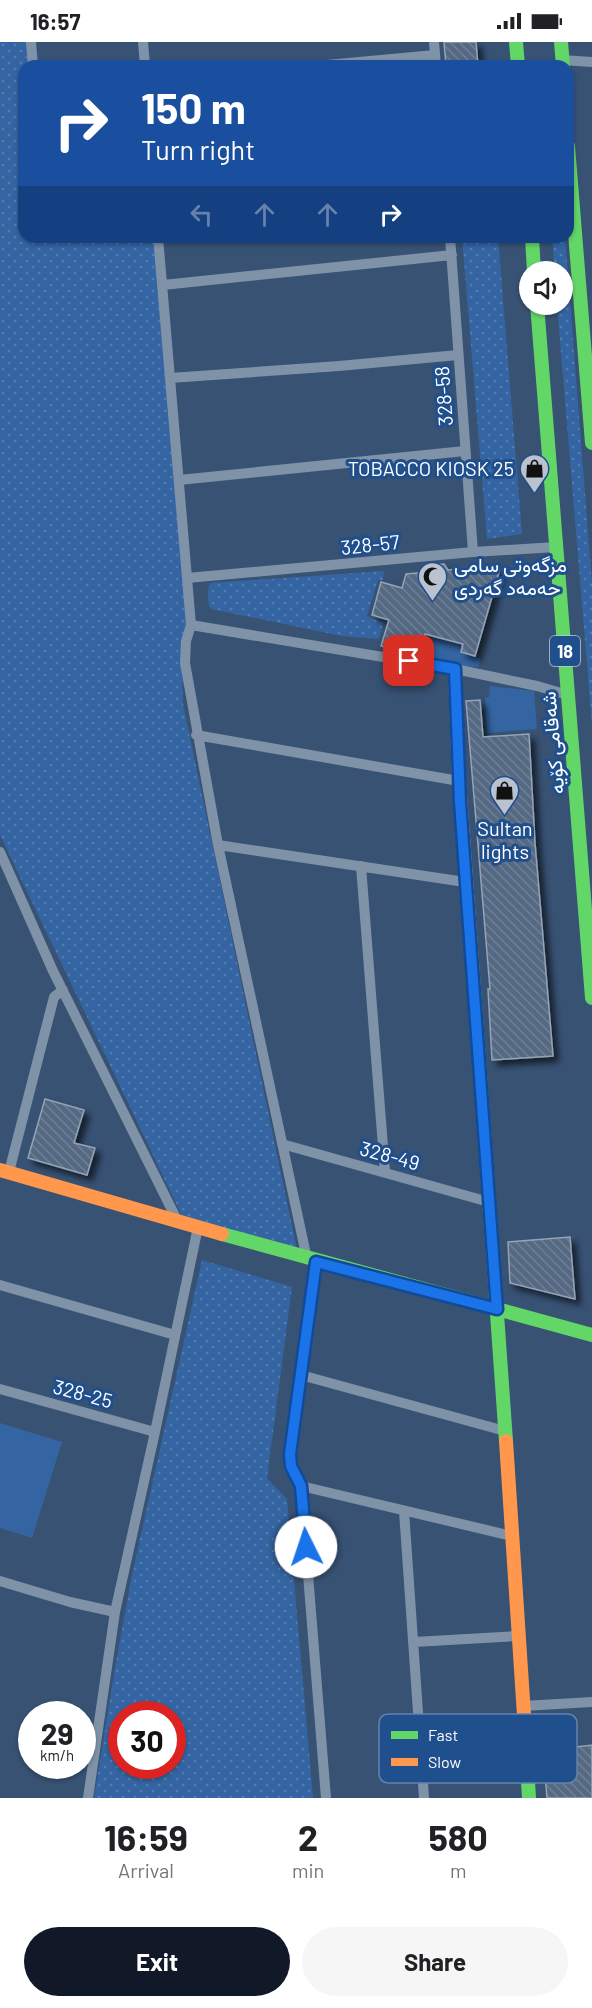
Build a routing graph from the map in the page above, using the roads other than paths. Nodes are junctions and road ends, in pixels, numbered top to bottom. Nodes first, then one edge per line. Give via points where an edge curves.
1 (31, 42) edge
2 (143, 42) edge
3 (434, 42) edge
4 (516, 42) edge
5 (561, 42) edge
6 (32, 60) edge
7 (144, 60) edge
8 (436, 60) edge
9 (518, 60) edge
10 (562, 60) edge
11 (592, 62) edge
12 (574, 63) edge
13 (574, 218) edge
14 (159, 243) edge
15 (451, 243) edge
16 (532, 243) edge
17 (452, 255) junction
18 (533, 261) edge
19 (163, 285) junction
20 (538, 315) edge
21 (458, 355) junction
22 (586, 362) junction
23 (170, 378) junction
24 (592, 384) edge
25 (592, 443) edge
26 (465, 452) junction
27 (179, 480) junction
28 (556, 547) junction
29 (473, 552) junction
30 (187, 578) junction
31 (191, 625) junction
32 (455, 669) junction
33 (568, 695) junction
34 (196, 735) junction
35 (459, 781) junction
36 (218, 845) junction
37 (0, 852) edge
38 (361, 866) junction
39 (465, 882) junction
40 (63, 990) junction
41 (592, 998) edge
42 (282, 1144) junction
43 (4, 1171) edge
44 (385, 1172) junction
45 (489, 1202) junction
46 (178, 1221) junction
47 (198, 1227) junction
48 (311, 1260) junction
49 (0, 1285) edge
50 (497, 1309) junction
51 (176, 1335) junction
52 (592, 1335) edge
53 (301, 1375) junction
54 (0, 1389) edge
55 (505, 1431) junction
56 (155, 1432) junction
57 (301, 1486) junction
58 (404, 1511) junction
59 (512, 1536) junction
60 (0, 1581) edge
61 (115, 1612) junction
62 (518, 1636) junction
63 (414, 1642) junction
64 (592, 1702) edge
65 (522, 1706) junction
66 (419, 1714) edge
67 (523, 1714) edge
68 (423, 1783) edge
69 (528, 1783) edge
70 (88, 1798) edge
71 (326, 1798) edge
72 (424, 1798) edge
73 (529, 1798) edge

1 - 6 street
2 - 7 street
3 - 8 street
4 - 9 main road
5 - 10 main road
11 - 12 street
13 - 22 main road
14 - 19 street
15 - 17 street, 328-58
16 - 18 main road
17 - 19 street
17 - 21 street, 328-58
19 - 23 street
20 - 28 main road, شەقامی کۆیە / 18
21 - 23 street
21 - 26 street, 328-58
22 - 24 main road
22 - 25 main road
23 - 27 street
26 - 27 street
26 - 29 street, 328-58
27 - 30 street
28 - 29 street, 328-57
28 - 33 main road, شەقامی کۆیە / 18
29 - 30 street, 328-57
30 - 31 street
31 - 32 street
31 - 34 street via 184,663
32 - 33 street
32 - 35 main road
33 - 41 main road, شەقامی کۆیە / 18
34 - 35 street
34 - 36 street
35 - 39 main road
36 - 38 street
36 - 42 street
37 - 40 street
38 - 39 street
38 - 44 street
39 - 45 main road
40 - 43 street via 54,997
40 - 46 street
42 - 44 street, 328-49
42 - 48 street
43 - 46 main road
44 - 45 street, 328-49
45 - 50 main road
46 - 47 main road
47 - 48 main road
47 - 51 street
48 - 50 main road
48 - 53 street
49 - 51 street
50 - 52 main road
50 - 55 main road
51 - 56 street
53 - 55 street
53 - 57 street via 290,1454
54 - 56 street, 328-25
55 - 59 main road
56 - 61 street
57 - 58 street
57 - 71 street
58 - 59 street
58 - 63 street
59 - 62 main road
60 - 61 street
61 - 70 street
62 - 63 street
62 - 65 main road
63 - 66 street
64 - 65 street
65 - 67 main road
68 - 72 street
69 - 73 main road

